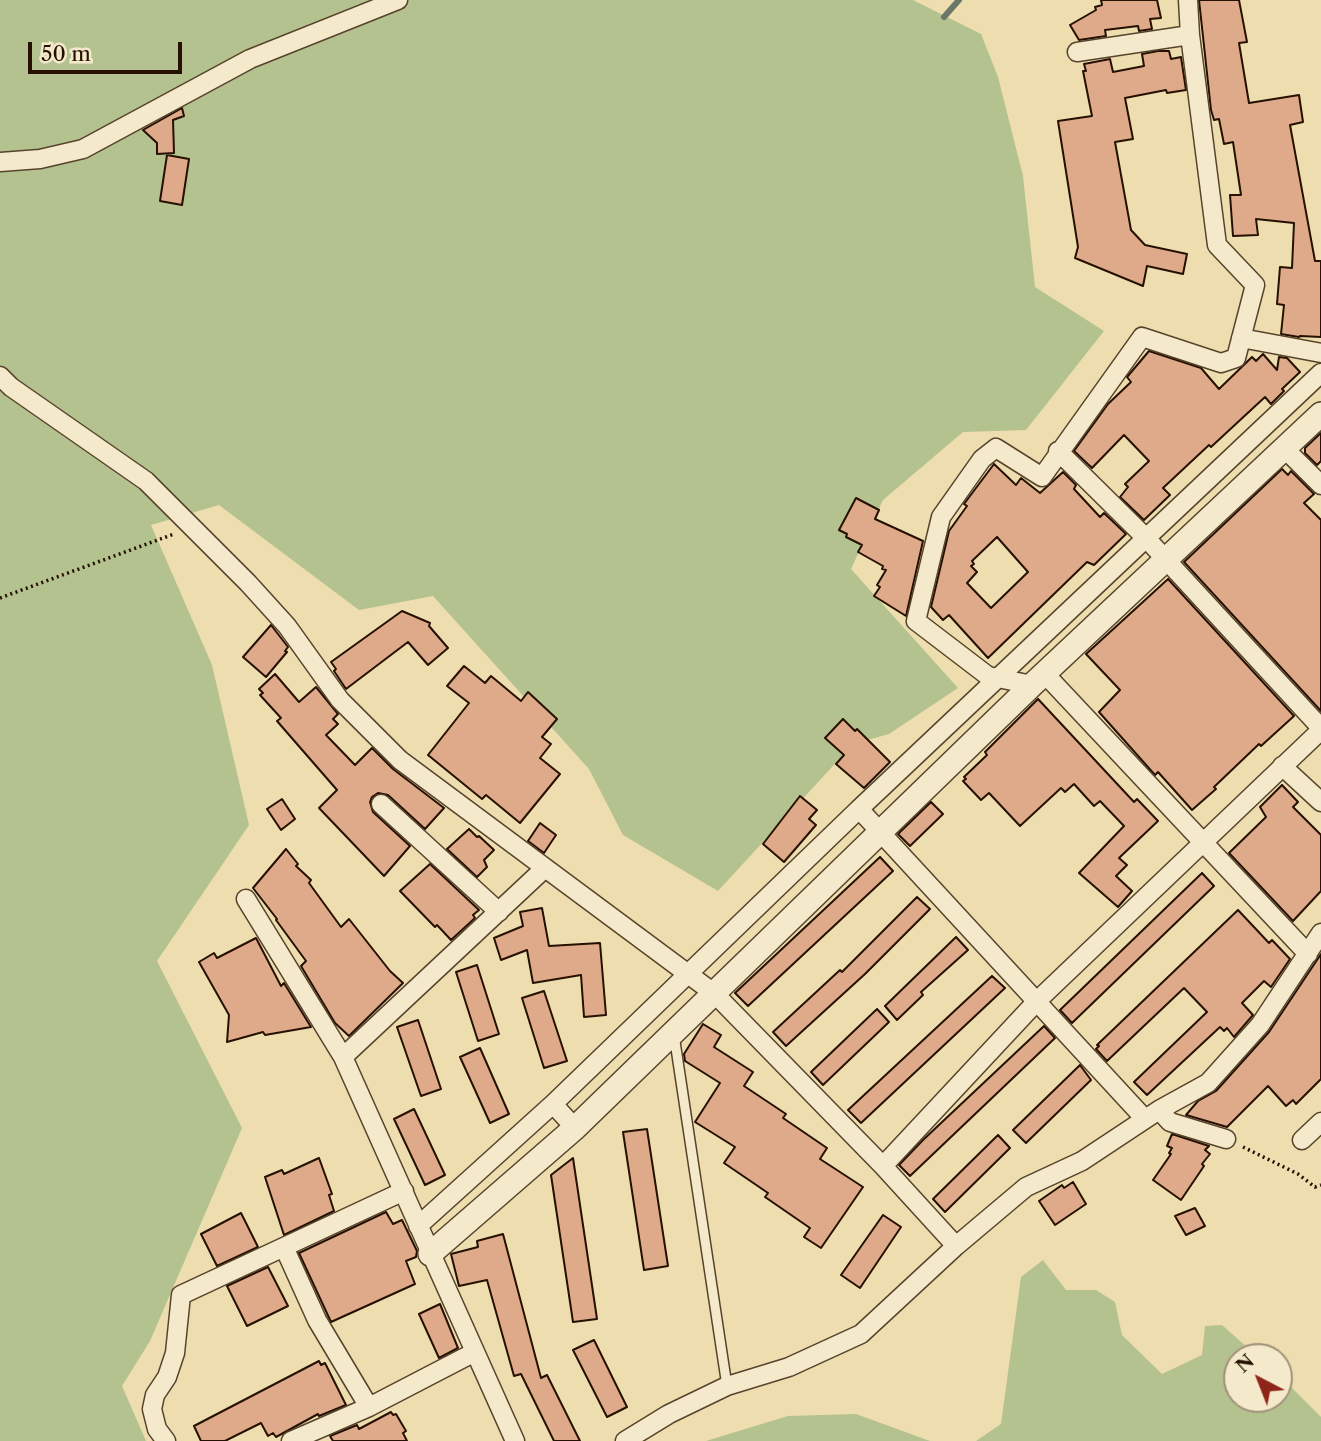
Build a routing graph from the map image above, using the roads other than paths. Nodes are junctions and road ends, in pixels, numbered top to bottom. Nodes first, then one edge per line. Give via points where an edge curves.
1 (398, 0) edge
2 (1188, 0) edge
3 (1190, 35) junction
4 (1077, 52) dead end
5 (0, 162) edge
6 (1241, 338) junction
7 (1321, 353) edge
8 (1321, 373) edge
9 (0, 376) edge
10 (1321, 415) edge
11 (1285, 449) junction
12 (1059, 451) junction
13 (1321, 485) edge
14 (1146, 538) junction
15 (1166, 561) junction
16 (998, 679) junction
17 (1038, 679) junction
18 (1321, 729) edge
19 (1282, 766) junction
20 (1321, 803) edge
21 (381, 804) dead end
22 (859, 809) junction
23 (880, 833) junction
24 (1202, 843) junction
25 (545, 869) junction
26 (246, 899) dead end
27 (499, 912) junction
28 (1321, 933) edge
29 (1308, 954) junction
30 (688, 974) junction
31 (715, 994) junction
32 (1038, 1000) junction
33 (674, 1032) junction
34 (343, 1057) junction
35 (553, 1104) junction
36 (1152, 1115) junction
37 (1321, 1122) edge
38 (575, 1128) junction
39 (1226, 1139) road end
40 (1303, 1140) dead end
41 (883, 1166) junction
42 (404, 1191) junction
43 (418, 1226) junction
44 (956, 1246) junction
45 (285, 1247) junction
46 (430, 1254) junction
47 (475, 1352) junction
48 (727, 1386) junction
49 (369, 1407) junction
50 (166, 1441) edge
51 (290, 1441) edge
52 (515, 1441) edge
53 (625, 1441) edge

1 - 5 street via 250,59 83,149
2 - 3 street
3 - 4 street
3 - 6 street via 1217,245 1255,285
6 - 7 street
6 - 12 street via 1236,358 1221,363 1142,337
8 - 14 street
9 - 25 street via 146,481 248,583 287,626 340,700 400,760
10 - 11 street
11 - 13 street
11 - 15 street
12 - 14 street
12 - 16 street via 1042,477 996,448 982,458 941,517 916,621
14 - 15 street
14 - 16 street
15 - 17 street
15 - 18 street
16 - 17 street
16 - 22 street
17 - 23 street
17 - 24 street
18 - 19 street
19 - 20 street
19 - 24 street
21 - 27 street
22 - 23 street
22 - 30 street
23 - 31 street
23 - 32 street
24 - 29 street
24 - 32 street
25 - 27 street
25 - 30 street
26 - 34 street
27 - 34 street
28 - 29 street
29 - 36 street via 1260,1025 1208,1083
30 - 31 street
30 - 35 street
31 - 33 street
31 - 41 street
32 - 36 street
32 - 41 street
33 - 38 street
33 - 48 lane
34 - 42 street
35 - 38 street
35 - 43 street
36 - 39 street
36 - 44 street via 1082,1161 1026,1187
37 - 40 street
38 - 46 street
41 - 44 street
42 - 43 street
42 - 45 street
43 - 46 street
44 - 48 street via 861,1334 789,1367
45 - 49 street via 317,1320
45 - 50 street via 181,1295 176,1353 152,1409
46 - 47 street
47 - 49 street
47 - 52 street
48 - 53 street
49 - 51 street

